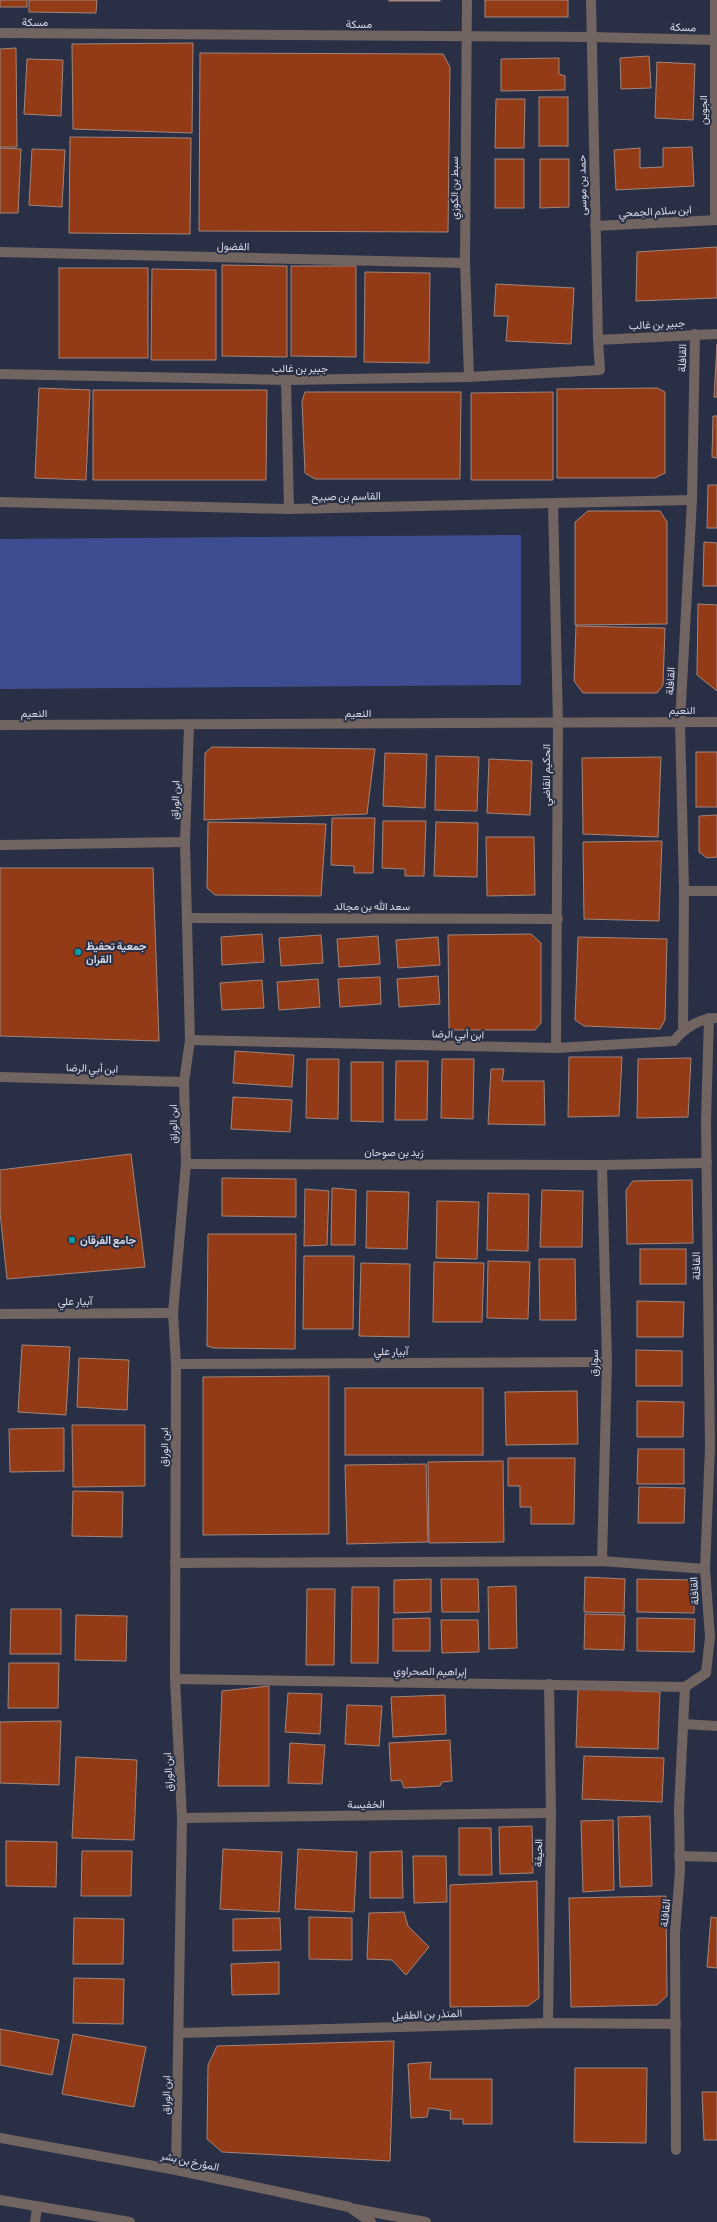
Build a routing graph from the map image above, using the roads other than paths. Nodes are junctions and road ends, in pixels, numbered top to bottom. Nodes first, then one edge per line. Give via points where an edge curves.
1 (467, 0) edge
2 (591, 0) edge
3 (715, 0) edge
4 (0, 33) edge
5 (467, 37) junction
6 (591, 37) junction
7 (716, 40) edge
8 (716, 220) edge
9 (595, 226) junction
10 (0, 252) edge
11 (465, 263) junction
12 (695, 334) junction
13 (717, 334) edge
14 (598, 340) junction
15 (600, 370) joint
16 (0, 374) edge
17 (469, 377) junction
18 (286, 380) junction
19 (692, 500) junction
20 (0, 502) edge
21 (553, 503) junction
22 (289, 509) junction
23 (680, 722) junction
24 (717, 722) edge
25 (558, 724) junction
26 (0, 725) edge
27 (189, 725) junction
28 (185, 842) junction
29 (0, 845) edge
30 (684, 891) junction
31 (717, 891) edge
32 (187, 918) junction
33 (558, 919) junction
34 (713, 1018) edge
35 (683, 1030) junction
36 (190, 1040) junction
37 (556, 1048) junction
38 (0, 1077) edge
39 (184, 1082) junction
40 (707, 1163) junction
41 (186, 1164) junction
42 (602, 1165) junction
43 (173, 1313) junction
44 (0, 1314) edge
45 (607, 1362) junction
46 (176, 1364) junction
47 (713, 1364) edge
48 (602, 1561) junction
49 (176, 1563) junction
50 (705, 1569) junction
51 (176, 1679) junction
52 (549, 1684) junction
53 (685, 1687) junction
54 (683, 1724) junction
55 (717, 1726) edge
56 (551, 1813) junction
57 (182, 1818) junction
58 (679, 1856) junction
59 (717, 1857) edge
60 (548, 2023) junction
61 (676, 2024) junction
62 (179, 2033) junction
63 (0, 2138) edge
64 (676, 2150) dead end
65 (176, 2170) junction
66 (0, 2200) edge
67 (349, 2207) junction
68 (37, 2208) junction
69 (35, 2222) edge
70 (130, 2222) edge
71 (371, 2222) edge
72 (426, 2222) edge

1 - 5 street, سبط بن الكوزي
2 - 6 street, حمد بن موسى
3 - 7 street, الجوين
4 - 5 street, مسكة
5 - 6 street, مسكة
5 - 11 street, سبط بن الكوزي
6 - 7 street, مسكة
6 - 9 street, حمد بن موسى
7 - 8 street, الجوين
8 - 9 street, ابن سلام الجمحي
9 - 14 street, حمد بن موسى
10 - 11 street, الفضول
11 - 17 street, سبط بن الكوزي
12 - 13 street, جبير بن غالب
12 - 14 street, جبير بن غالب
12 - 19 street, القافلة
14 - 15 street, حمد بن موسى
15 - 17 street, جبير بن غالب
16 - 18 street, جبير بن غالب
17 - 18 street, جبير بن غالب
18 - 22 street
19 - 21 street, القاسم بن صبيح
19 - 23 street, القافلة
20 - 22 street, القاسم بن صبيح
21 - 22 street, القاسم بن صبيح
21 - 25 street, الحكيم القاضي
23 - 24 street, النعيم
23 - 25 street, النعيم
23 - 30 street, القافلة
25 - 27 street, النعيم
25 - 33 street, الحكيم القاضي
26 - 27 street, النعيم
27 - 28 street, ابن الوراق
28 - 29 street
28 - 32 street, ابن الوراق
30 - 31 street
30 - 35 street, القافلة
32 - 33 street, سعد الله بن مجالد
32 - 36 street, ابن الوراق
33 - 37 street, الحكيم القاضي
34 - 35 street, ابن أبي الرضا
34 - 40 street, القافلة
35 - 37 street, ابن أبي الرضا via 674,1041
36 - 37 street, ابن أبي الرضا
36 - 39 street, ابن الوراق
38 - 39 street, ابن أبي الرضا
39 - 41 street, ابن الوراق
40 - 42 street, زيد بن صوحان
40 - 47 street, القافلة
41 - 42 street, زيد بن صوحان
41 - 43 street, ابن الوراق
42 - 45 street, سوارق
43 - 44 street, آبيار علي
43 - 46 street, ابن الوراق
45 - 46 street, آبيار علي
45 - 48 street, سوارق
46 - 49 street, ابن الوراق
47 - 50 street, القافلة
48 - 49 street
48 - 50 street
49 - 51 street, ابن الوراق
50 - 53 street, القافلة via 710,1637 706,1673
51 - 52 street, إبراهيم الصحراوي
51 - 57 street, ابن الوراق
52 - 53 street, إبراهيم الصحراوي
52 - 56 street, الحيفة
53 - 54 street, القافلة
54 - 55 street
54 - 58 street, القافلة
56 - 57 street, الخفيسة
56 - 60 street, الحيفة
57 - 62 street, ابن الوراق
58 - 59 street
58 - 61 street, القافلة via 675,1933
60 - 61 street, المنذر بن الطفيل
60 - 62 street, المنذر بن الطفيل
61 - 64 street, القافلة
62 - 65 street, ابن الوراق
63 - 65 street, المؤرخ بن بشر
65 - 67 street, المؤرخ بن بشر
66 - 68 street
67 - 71 street, المؤرخ بن بشر
67 - 72 street
68 - 69 street
68 - 70 street

